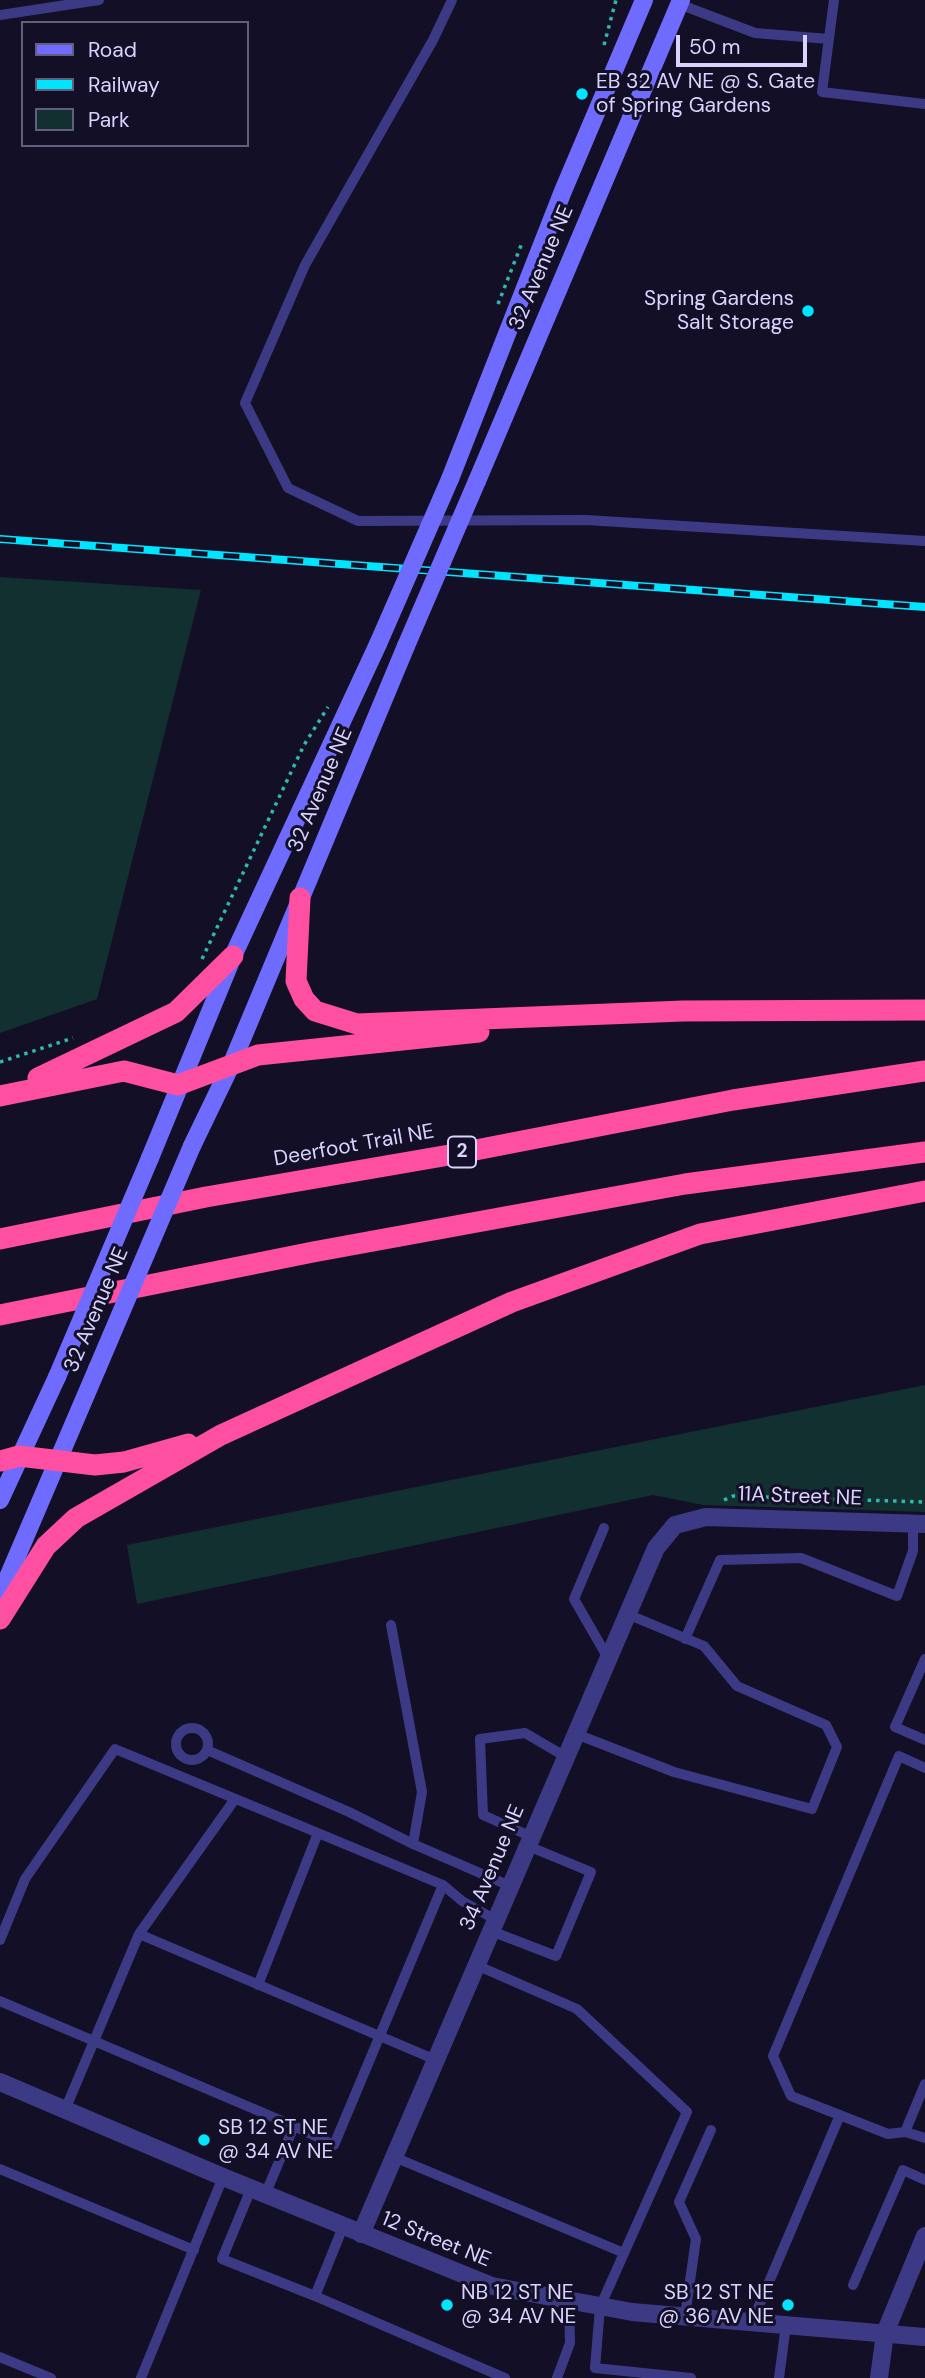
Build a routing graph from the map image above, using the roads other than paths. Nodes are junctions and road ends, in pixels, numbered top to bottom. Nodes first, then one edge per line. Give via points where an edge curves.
1 (99, 0) edge
2 (452, 0) edge
3 (644, 0) edge
4 (834, 0) edge
5 (676, 1) edge
6 (0, 15) edge
7 (829, 38) junction
8 (925, 104) edge
9 (925, 541) edge
10 (300, 898) junction
11 (233, 956) junction
12 (925, 1010) edge
13 (683, 1011) junction
14 (232, 1063) junction
15 (925, 1071) edge
16 (177, 1085) junction
17 (0, 1096) edge
18 (925, 1152) edge
19 (925, 1191) edge
20 (0, 1240) edge
21 (0, 1315) edge
22 (221, 1435) junction
23 (9, 1458) edge
24 (58, 1460) junction
25 (0, 1500) edge
26 (919, 1524) edge
27 (675, 1525) joint
28 (604, 1528) dead end
29 (0, 1596) edge
30 (627, 1615) junction
31 (0, 1619) edge
32 (391, 1625) dead end
33 (685, 1639) junction
34 (608, 1658) junction
35 (925, 1659) edge
36 (576, 1734) junction
37 (925, 1740) edge
38 (207, 1751) dead end
39 (565, 1757) junction
40 (925, 1768) edge
41 (235, 1799) junction
42 (318, 1833) junction
43 (530, 1841) junction
44 (413, 1844) junction
45 (443, 1885) junction
46 (510, 1886) junction
47 (494, 1925) junction
48 (139, 1934) junction
49 (0, 1940) edge
50 (476, 1965) junction
51 (258, 1985) junction
52 (0, 2001) edge
53 (381, 2037) junction
54 (93, 2040) junction
55 (436, 2060) junction
56 (0, 2082) edge
57 (925, 2084) edge
58 (65, 2110) junction
59 (840, 2115) junction
60 (294, 2126) junction
61 (710, 2130) dead end
62 (905, 2132) junction
63 (925, 2138) edge
64 (394, 2157) junction
65 (0, 2169) edge
66 (223, 2177) junction
67 (925, 2180) edge
68 (258, 2192) junction
69 (343, 2227) junction
70 (361, 2234) junction
71 (925, 2236) edge
72 (194, 2250) junction
73 (624, 2253) junction
74 (853, 2285) dead end
75 (315, 2296) junction
76 (569, 2302) junction
77 (600, 2307) junction
78 (685, 2316) junction
79 (752, 2322) junction
80 (786, 2325) junction
81 (885, 2333) junction
82 (925, 2337) edge
83 (0, 2357) edge
84 (51, 2378) edge
85 (141, 2378) edge
86 (505, 2378) edge
87 (557, 2378) edge
88 (691, 2378) edge
89 (779, 2378) edge
90 (879, 2378) edge

1 - 6 lane
2 - 9 lane via 305,265 245,402 288,488 358,521 586,520
3 - 11 main road, 32 Avenue NE, bridge via 562,191 450,479
4 - 7 lane
5 - 7 lane via 755,33
5 - 10 main road, 32 Avenue NE, bridge
7 - 8 lane via 822,92
10 - 13 highway via 296,981 315,1011 333,1019 357,1024
10 - 14 main road, 32 Avenue NE
11 - 16 main road, 32 Avenue NE
11 - 17 highway via 176,1012
12 - 13 highway
13 - 14 highway via 258,1055
14 - 16 highway
14 - 24 main road, 32 Avenue NE, bridge
15 - 20 highway, Deerfoot Trail NE / 2 via 733,1100 206,1197
16 - 17 highway via 124,1071
16 - 23 main road, 32 Avenue NE, bridge via 57,1377
18 - 21 highway via 685,1184
19 - 22 highway via 701,1234 512,1302
22 - 24 highway via 124,1462 96,1465
22 - 31 highway via 76,1518 47,1546
23 - 24 highway
23 - 25 main road, 32 Avenue NE
24 - 29 main road, 32 Avenue NE
26 - 27 street, 11A Street NE via 706,1517
26 - 33 lane via 897,1596 801,1558 720,1560
27 - 30 street, 34 Avenue NE via 656,1548
28 - 34 lane via 574,1599
30 - 33 lane
30 - 34 street, 34 Avenue NE
32 - 44 lane via 422,1792
33 - 36 lane via 704,1646 737,1686 826,1725 837,1747 812,1809 674,1772
34 - 36 street, 34 Avenue NE
35 - 37 lane via 895,1727
36 - 39 street, 34 Avenue NE
38 - 44 lane
39 - 43 street, 34 Avenue NE
39 - 43 lane via 525,1733 480,1739 483,1815
40 - 59 lane via 899,1756 773,2056 791,2096
41 - 42 lane
41 - 48 lane
41 - 49 lane via 115,1749 25,1879
42 - 45 lane
42 - 51 lane
43 - 46 street, 34 Avenue NE
43 - 47 lane via 591,1872 556,1956
44 - 46 lane
45 - 47 lane
45 - 53 lane
46 - 47 street, 34 Avenue NE
47 - 50 street, 34 Avenue NE
48 - 51 lane
48 - 54 lane
50 - 55 street, 34 Avenue NE
50 - 73 lane via 577,2009 687,2112
51 - 53 lane
52 - 54 lane
53 - 55 lane
53 - 60 lane via 334,2145
54 - 58 lane
54 - 60 lane
55 - 64 street, 34 Avenue NE
56 - 58 street, 12 Street NE
57 - 62 lane
58 - 66 street, 12 Street NE
59 - 62 lane via 888,2134
59 - 79 lane
60 - 68 lane
61 - 78 lane via 679,2202 696,2239
62 - 63 lane
64 - 70 street, 34 Avenue NE
64 - 73 lane
65 - 72 lane
66 - 68 street, 12 Street NE
66 - 72 lane
67 - 74 lane via 903,2170
68 - 69 street, 12 Street NE
68 - 75 lane via 222,2259
69 - 70 street, 12 Street NE
69 - 75 lane
70 - 76 street, 12 Street NE via 492,2286
71 - 81 street
72 - 85 lane
73 - 77 lane
75 - 86 lane
76 - 77 street, 12 Street NE
76 - 87 lane via 570,2343
77 - 78 street, 12 Street NE
77 - 88 lane via 595,2368
78 - 79 street, 12 Street NE
79 - 80 street, 12 Street NE
80 - 81 street, 12 Street NE
80 - 89 lane
81 - 82 street, 12 Street NE
81 - 90 street
83 - 84 lane

